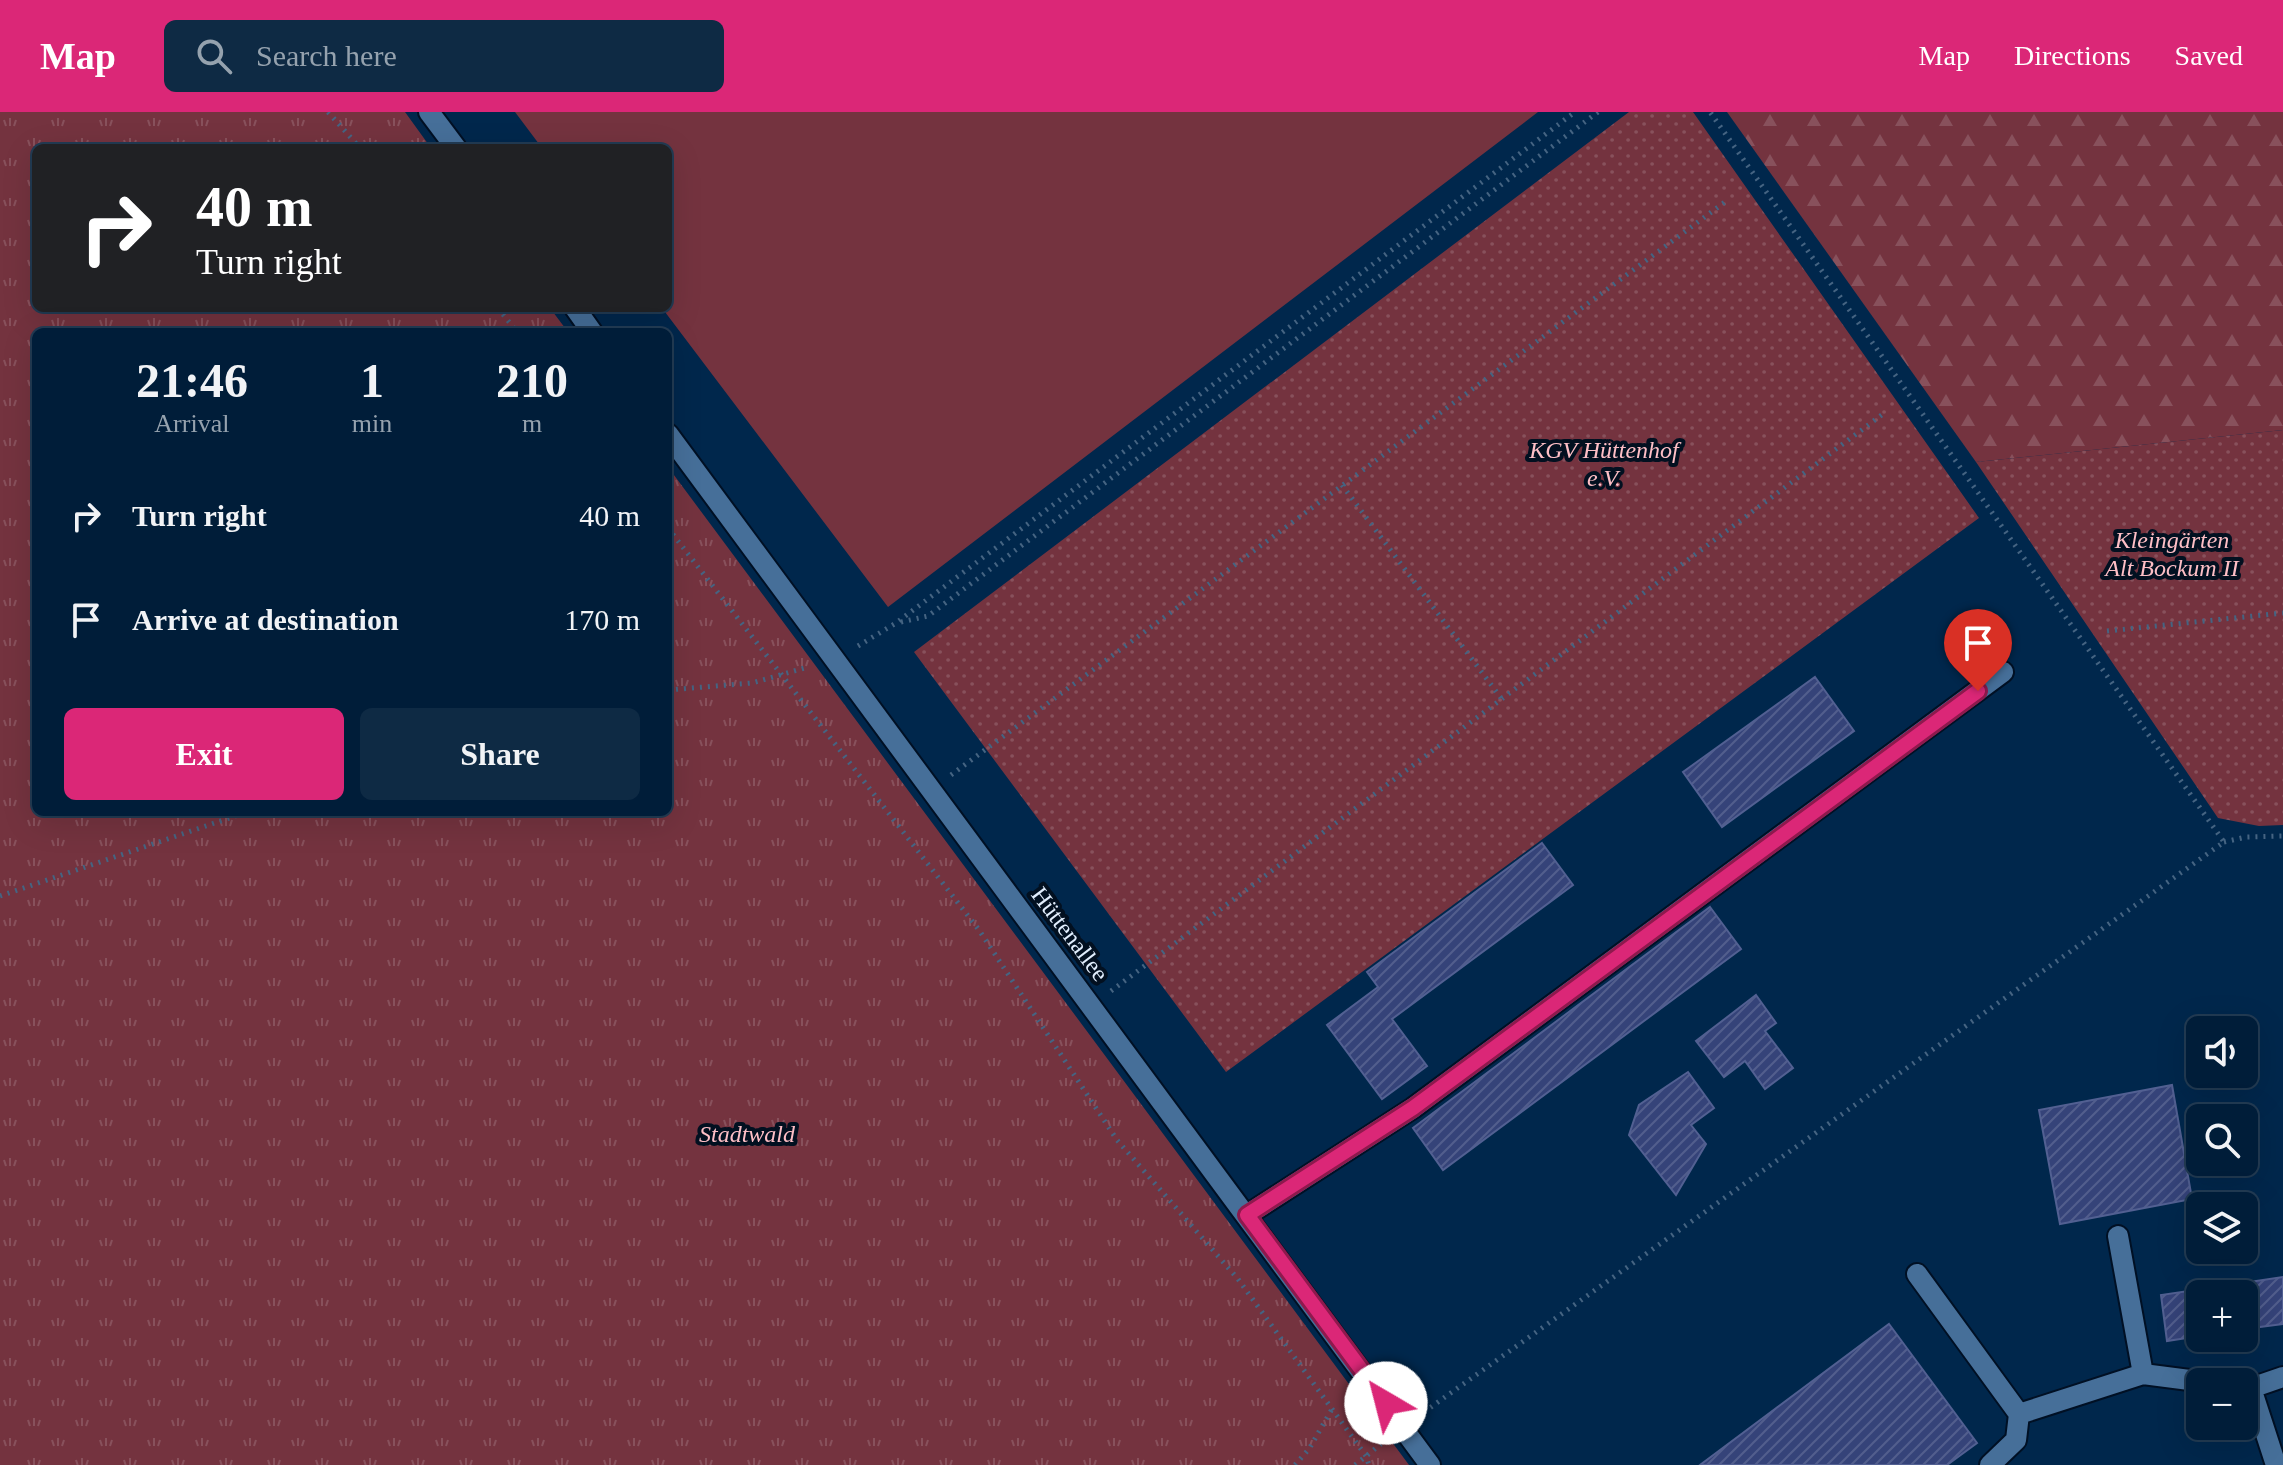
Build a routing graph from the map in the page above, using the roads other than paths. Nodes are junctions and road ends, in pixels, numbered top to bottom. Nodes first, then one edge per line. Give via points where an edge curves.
1 (429, 112) edge
2 (453, 144) edge
3 (672, 439) edge
4 (2003, 672) dead end
5 (1247, 1215) junction
6 (2118, 1236) dead end
7 (1917, 1274) dead end
8 (2143, 1374) junction
9 (2283, 1377) edge
10 (2186, 1380) edge
11 (2258, 1384) edge
12 (2019, 1414) junction
13 (2258, 1417) edge
14 (1430, 1465) edge
15 (1990, 1465) edge
16 (2276, 1465) edge

1 - 2 street
3 - 5 street, Hüttenallee
4 - 5 street via 1413,1108
5 - 14 street, Hüttenallee
6 - 8 street
7 - 12 street
8 - 10 street
8 - 12 street
9 - 11 street
12 - 15 street via 2016,1440
13 - 16 street

